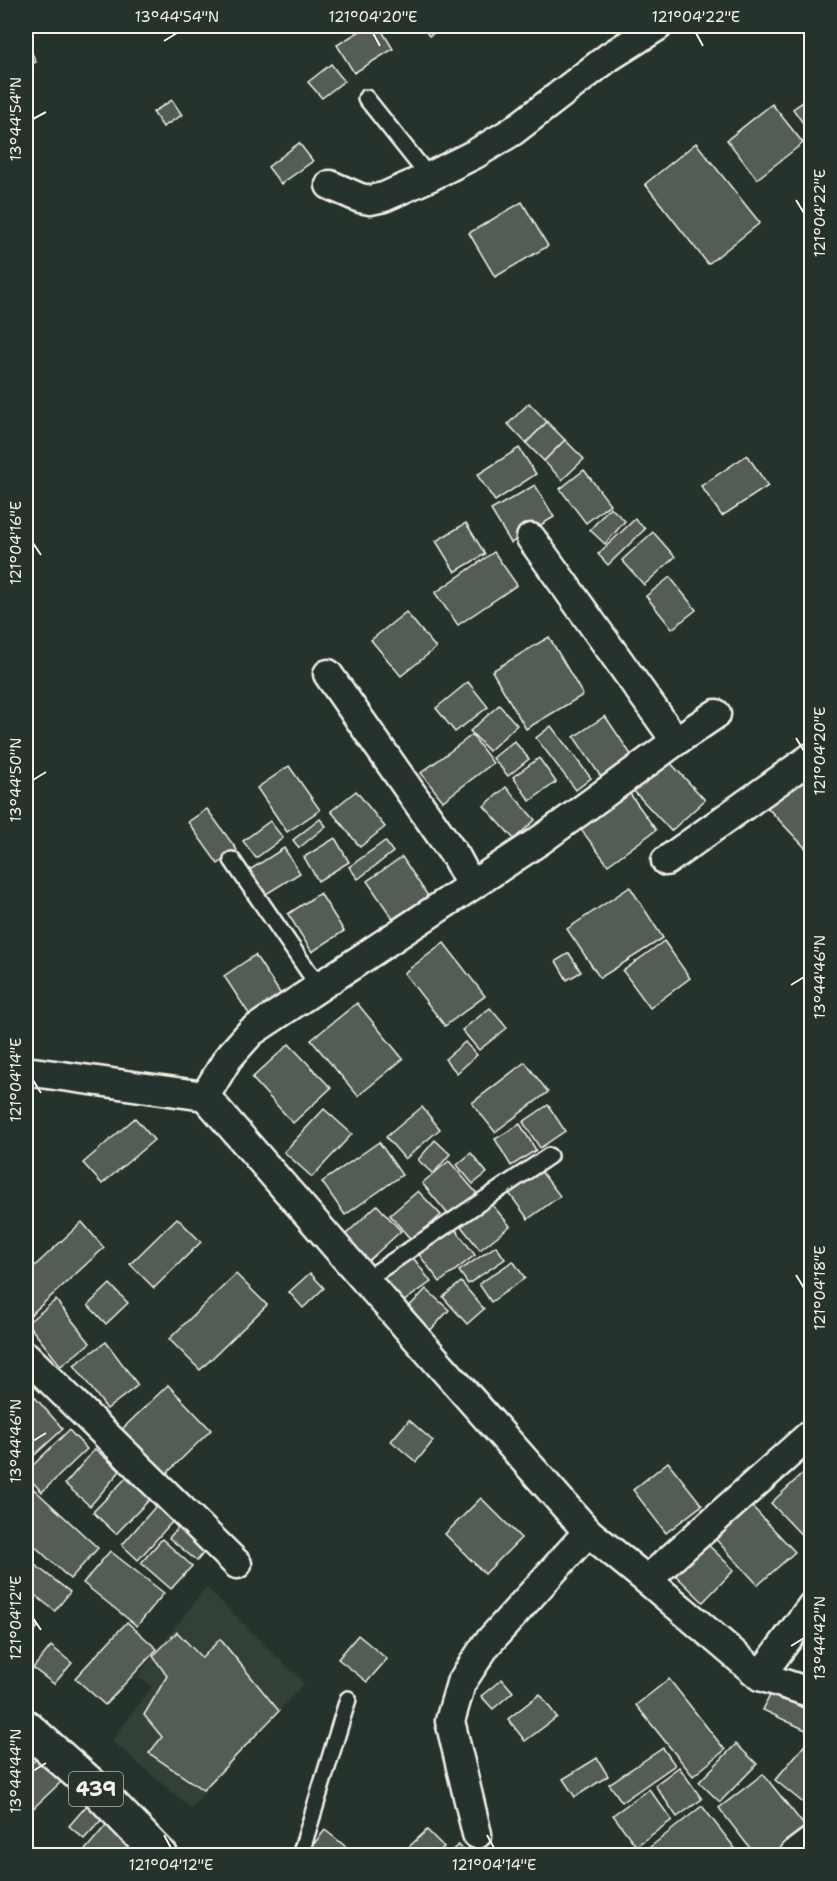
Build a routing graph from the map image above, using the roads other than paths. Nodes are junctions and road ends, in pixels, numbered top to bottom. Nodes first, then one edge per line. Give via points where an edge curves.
1 (658, 26) edge
2 (366, 98) dead end
3 (429, 177) junction
4 (330, 185) dead end
5 (531, 538) dead end
6 (328, 674) dead end
7 (716, 714) dead end
8 (676, 741) junction
9 (812, 757) edge
10 (232, 860) dead end
11 (666, 861) dead end
12 (471, 885) junction
13 (319, 987) junction
14 (26, 1071) edge
15 (205, 1096) junction
16 (549, 1156) dead end
17 (364, 1280) junction
18 (26, 1356) edge
19 (812, 1434) edge
20 (588, 1532) junction
21 (237, 1564) dead end
22 (647, 1580) junction
23 (812, 1606) edge
24 (760, 1676) junction
25 (812, 1693) edge
26 (348, 1699) dead end
27 (26, 1727) edge
28 (477, 1834) dead end
29 (812, 1844) edge
30 (161, 1856) edge
31 (300, 1856) edge
32 (796, 1856) edge

1 - 3 street via 609,57 513,131
2 - 3 lane
3 - 4 street via 370,200
5 - 8 street
6 - 12 street via 456,857
7 - 8 street
8 - 12 street via 543,839
9 - 11 street
10 - 13 lane
12 - 13 street
13 - 15 street via 251,1032 228,1058
14 - 15 street
15 - 17 street
16 - 17 lane
17 - 20 street
18 - 21 street
19 - 22 street
20 - 22 street
20 - 28 street via 486,1645 460,1683 450,1721
22 - 24 street
23 - 24 street
24 - 25 street
26 - 31 lane
27 - 30 main road, 439 via 97,1790
29 - 32 main road

